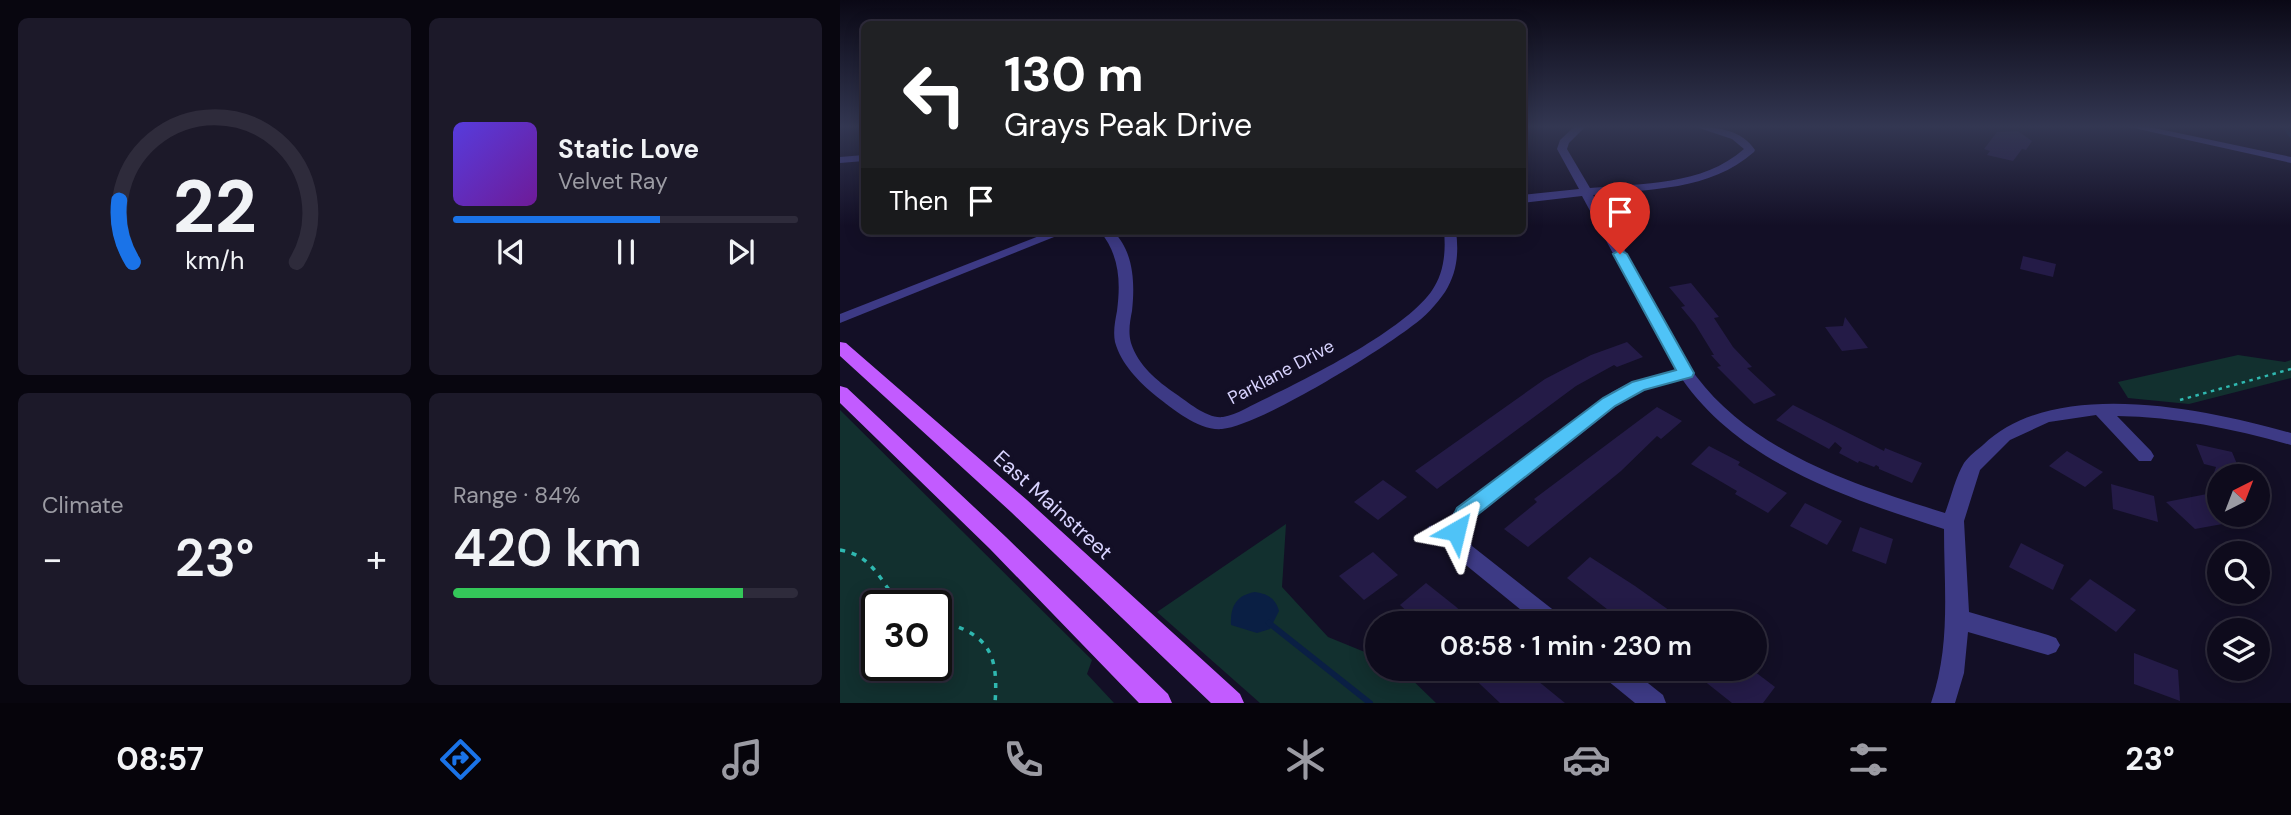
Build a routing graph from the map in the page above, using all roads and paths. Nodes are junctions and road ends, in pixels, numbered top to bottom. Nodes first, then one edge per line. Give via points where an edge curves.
1 (1568, 160) edge
2 (1739, 160) edge
3 (1586, 192) junction
4 (1526, 199) edge
5 (1053, 235) edge
6 (1109, 235) edge
7 (1450, 235) edge
8 (840, 319) edge
9 (840, 347) edge
10 (2291, 369) edge
11 (1686, 373) junction
12 (840, 392) edge
13 (2176, 404) dead end
14 (2100, 409) junction
15 (2291, 439) edge
16 (2145, 456) dead end
17 (1954, 524) junction
18 (840, 550) edge
19 (888, 590) edge
20 (1538, 611) edge
21 (1956, 619) junction
22 (952, 624) edge
23 (2048, 645) dead end
24 (1626, 681) edge
25 (995, 703) edge
26 (1157, 703) edge
27 (1230, 703) edge
28 (1654, 703) edge
29 (1943, 703) edge

1 - 3 street
2 - 3 street via 1730,168 1693,180
3 - 4 street
3 - 11 street
5 - 8 street
6 - 7 street, Parklane Drive via 1123,256 1123,341 1136,367 1179,404 1221,423 1246,416 1413,318 1430,303 1446,278 1452,254
9 - 27 main road, East Mainstreet
10 - 13 path via 2200,393
11 - 17 street via 1730,419 1791,461 1862,494
11 - 20 street via 1638,386 1609,402 1446,531 1463,551
12 - 26 main road
14 - 15 street via 2196,416
14 - 16 street
14 - 17 street via 2043,419 1993,445 1965,480
17 - 21 street
18 - 19 path via 867,558
21 - 23 street
21 - 29 street via 1954,660
22 - 25 path via 983,639 996,668
24 - 28 street

